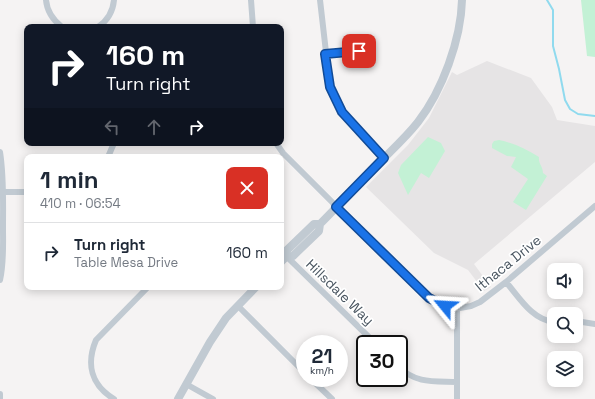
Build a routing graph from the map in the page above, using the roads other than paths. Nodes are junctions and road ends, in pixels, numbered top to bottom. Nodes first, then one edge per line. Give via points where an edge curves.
1 (46, 0) edge
2 (114, 0) edge
3 (250, 0) edge
4 (320, 0) edge
5 (463, 2) edge
6 (58, 24) edge
7 (101, 24) edge
8 (253, 24) edge
9 (359, 51) dead end
10 (325, 54) junction
11 (0, 152) edge
12 (284, 154) edge
13 (384, 158) junction
14 (3, 192) junction
15 (24, 192) edge
16 (595, 206) edge
17 (336, 207) junction
18 (284, 257) edge
19 (284, 258) edge
20 (0, 280) edge
21 (506, 282) junction
22 (145, 290) edge
23 (253, 290) edge
24 (238, 306) junction
25 (457, 308) junction
26 (547, 321) edge
27 (583, 322) edge
28 (595, 324) edge
29 (366, 335) edge
30 (296, 364) edge
31 (408, 373) edge
32 (457, 382) junction
33 (186, 384) junction
34 (319, 387) edge
35 (0, 394) edge
36 (0, 399) edge
37 (114, 399) edge
38 (178, 399) edge
39 (213, 399) edge
40 (332, 399) edge
41 (457, 399) edge

1 - 6 street via 49,14
2 - 7 street via 113,8
3 - 8 street
4 - 10 street
5 - 13 street via 457,39 439,87 418,122
9 - 10 street
10 - 13 street via 330,87 342,112
11 - 14 street
12 - 17 street, Ithaca Drive
13 - 17 street
14 - 15 street
14 - 20 street via 3,257
16 - 21 street, Ithaca Drive
17 - 18 street via 320,224 319,231 293,256
17 - 25 street, Ithaca Drive via 429,298 445,306
19 - 29 street, Hillsdale Way
21 - 25 street, Ithaca Drive via 480,302
21 - 26 street via 532,313
22 - 37 street via 96,340 92,349 90,360 94,378
23 - 24 street
24 - 30 street
24 - 33 street via 217,330
25 - 32 street
27 - 28 street
31 - 32 street via 424,381
32 - 41 street
33 - 38 street
33 - 39 street
34 - 40 street
35 - 36 street

